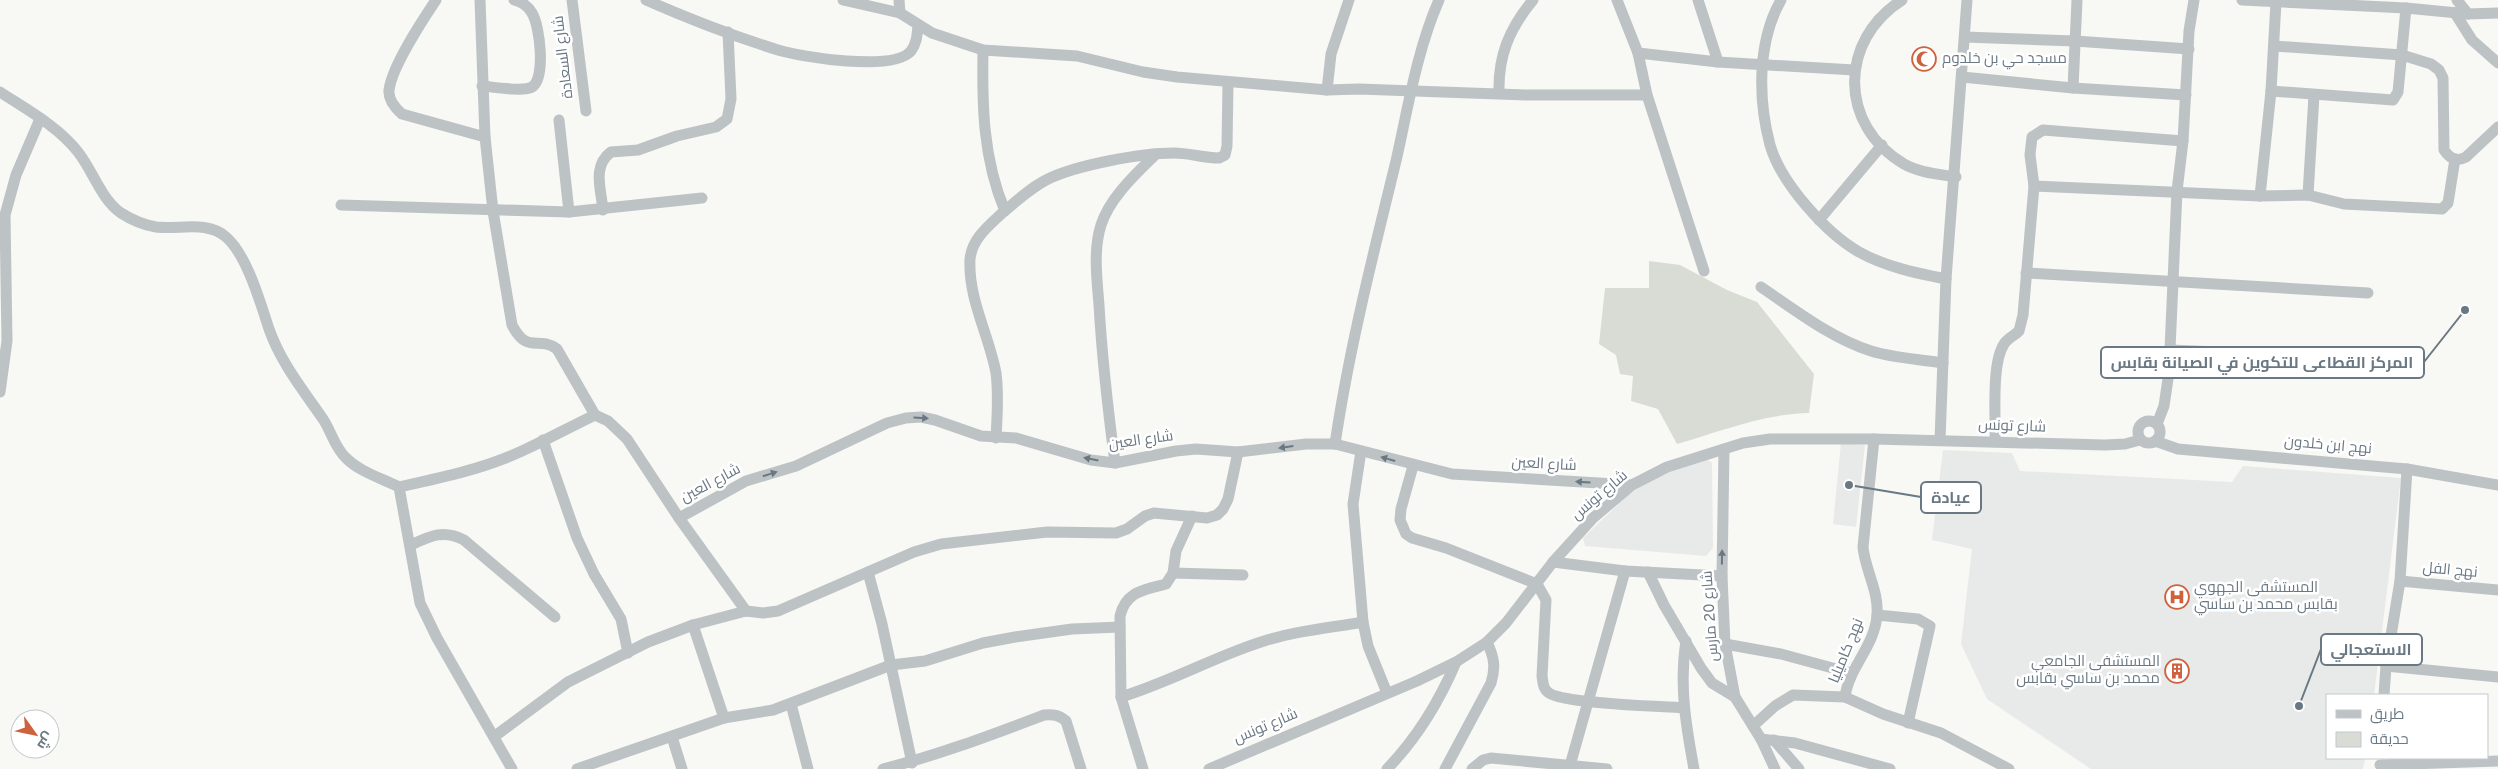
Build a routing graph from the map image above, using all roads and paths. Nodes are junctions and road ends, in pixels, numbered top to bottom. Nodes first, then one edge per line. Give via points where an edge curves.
1 (436, 0) edge
2 (480, 0) edge
3 (514, 0) edge
4 (572, 0) edge
5 (646, 0) edge
6 (844, 0) edge
7 (899, 0) edge
8 (1349, 0) edge
9 (1440, 0) edge
10 (1533, 0) edge
11 (1618, 0) edge
12 (1698, 0) edge
13 (1781, 0) edge
14 (1902, 0) edge
15 (1967, 0) edge
16 (2077, 0) edge
17 (2194, 0) edge
18 (2242, 0) edge
19 (2457, 0) edge
20 (2276, 2) junction
21 (2406, 8) junction
22 (900, 13) junction
23 (2455, 13) junction
24 (2498, 13) edge
25 (2468, 14) junction
26 (918, 26) junction
27 (728, 32) junction
28 (1965, 37) junction
29 (2075, 41) junction
30 (2274, 46) junction
31 (2189, 49) junction
32 (983, 50) junction
33 (1638, 53) junction
34 (2402, 55) junction
35 (1718, 62) junction
36 (2498, 63) edge
37 (1762, 64) junction
38 (1854, 70) junction
39 (1962, 77) junction
40 (1228, 83) junction
41 (482, 86) junction
42 (2073, 88) junction
43 (1327, 90) junction
44 (1412, 91) junction
45 (2271, 91) junction
46 (0, 92) edge
47 (1499, 93) junction
48 (1647, 95) junction
49 (2186, 95) junction
50 (2314, 95) junction
51 (586, 111) dead end
52 (40, 120) junction
53 (559, 120) dead end
54 (2498, 127) edge
55 (485, 137) junction
56 (2183, 141) junction
57 (1882, 145) junction
58 (1156, 154) junction
59 (2455, 159) junction
60 (1956, 177) junction
61 (2034, 186) junction
62 (2177, 190) junction
63 (2260, 196) junction
64 (2308, 196) junction
65 (702, 198) dead end
66 (342, 205) dead end
67 (603, 210) junction
68 (493, 211) junction
69 (1005, 211) junction
70 (569, 212) junction
71 (1819, 220) junction
72 (1704, 271) dead end
73 (2026, 273) junction
74 (1946, 278) junction
75 (2172, 281) junction
76 (1761, 287) dead end
77 (2368, 293) dead end
78 (2170, 350) junction
79 (2334, 357) dead end
80 (1943, 363) junction
81 (0, 392) edge
82 (595, 415) junction
83 (2157, 424) junction
84 (996, 438) junction
85 (1874, 439) junction
86 (543, 440) junction
87 (1940, 440) junction
88 (2140, 440) junction
89 (2155, 441) junction
90 (1995, 442) junction
91 (1335, 444) junction
92 (1724, 449) junction
93 (1361, 451) junction
94 (1238, 452) junction
95 (1115, 463) junction
96 (1413, 466) junction
97 (2408, 469) junction
98 (1632, 485) junction
99 (2498, 485) edge
100 (399, 486) junction
101 (1192, 516) junction
102 (679, 518) junction
103 (411, 545) junction
104 (1553, 562) junction
105 (1625, 571) junction
106 (868, 572) junction
107 (1648, 572) junction
108 (1172, 573) junction
109 (1243, 575) dead end
110 (1722, 576) junction
111 (2400, 581) junction
112 (1537, 584) junction
113 (2498, 590) edge
114 (746, 611) junction
115 (1877, 615) junction
116 (556, 617) dead end
117 (1363, 622) junction
118 (693, 625) junction
119 (1120, 627) junction
120 (1686, 641) junction
121 (1487, 642) junction
122 (1726, 644) junction
123 (628, 653) junction
124 (1456, 662) junction
125 (892, 665) junction
126 (2386, 666) junction
127 (1852, 673) junction
128 (2498, 677) edge
129 (1387, 693) junction
130 (2384, 694) edge
131 (1121, 696) junction
132 (1735, 697) junction
133 (1845, 697) junction
134 (1588, 701) junction
135 (791, 704) junction
136 (1684, 708) junction
137 (724, 718) junction
138 (1908, 723) junction
139 (1753, 726) junction
140 (495, 736) junction
141 (672, 737) junction
142 (1761, 739) junction
143 (1774, 740) junction
144 (2498, 761) edge
145 (912, 763) junction
146 (2380, 764) edge
147 (1569, 767) edge
148 (512, 769) edge
149 (576, 769) edge
150 (682, 769) edge
151 (808, 769) edge
152 (884, 769) edge
153 (1081, 769) edge
154 (1143, 769) edge
155 (1209, 769) edge
156 (1387, 769) edge
157 (1445, 769) edge
158 (1472, 769) edge
159 (1607, 769) edge
160 (1694, 769) edge
161 (1775, 769) edge
162 (1798, 769) edge
163 (1890, 769) edge
164 (2009, 769) edge

1 - 55 street via 398,66 389,91 390,100 402,114
2 - 41 street
3 - 41 street via 526,6 536,24 541,59 537,81 532,87 523,89
4 - 51 street, شارع السعادة
5 - 27 street
6 - 22 street
7 - 22 street
8 - 43 street via 1331,54
9 - 44 street via 1423,46
10 - 47 street via 1506,45 1499,70
11 - 33 street
12 - 35 street
13 - 37 street via 1772,21
14 - 38 street via 1879,17 1866,36
15 - 28 street
16 - 29 street
17 - 31 street
18 - 20 street
19 - 25 street
20 - 21 street
20 - 30 street
21 - 23 street
21 - 34 street
22 - 26 street
23 - 25 street
23 - 36 street via 2472,40
24 - 25 street
26 - 27 street via 917,40 903,57 868,62 780,50
26 - 32 street via 954,42
27 - 67 street via 731,99 727,119 716,127 638,150 611,152 600,163 598,171
28 - 29 street
28 - 39 street
29 - 31 street
29 - 42 street
30 - 34 street
30 - 45 street
31 - 49 street
32 - 40 street via 1077,56 1143,72
32 - 69 street via 982,99 987,150 993,184
33 - 35 street
33 - 48 street
34 - 50 street via 2398,92 2393,100
34 - 59 street via 2432,64 2439,70 2443,78 2444,150
35 - 37 street
37 - 38 street
37 - 71 street via 1764,112 1771,146 1780,167
38 - 57 street via 1862,118
39 - 42 street
39 - 60 street
40 - 43 street
40 - 58 street via 1225,155 1212,158
41 - 55 street
42 - 49 street
43 - 44 street
44 - 47 street
44 - 91 street via 1366,285
45 - 50 street
45 - 63 street
46 - 52 street
47 - 48 street
48 - 72 street
49 - 56 street
50 - 64 street
52 - 81 street via 16,175 5,215 7,341
52 - 100 street via 78,151 119,212 134,221 157,227 212,229 226,236 238,252 279,351 338,448 354,465
53 - 70 street
54 - 59 street via 2466,157
55 - 68 street
56 - 61 street via 2042,130 2032,137 2030,154
56 - 62 street
57 - 60 street via 1917,170
57 - 71 street
58 - 69 street via 1077,169 1048,179
58 - 95 street via 1115,199 1101,225 1097,251 1103,365
59 - 64 street via 2448,203 2442,209 2344,204
60 - 74 street
61 - 62 street
61 - 73 street
62 - 63 street
62 - 75 street
63 - 64 street
65 - 67 street
66 - 68 street
67 - 70 street
68 - 70 street
68 - 82 street via 512,325 523,340 557,348
69 - 84 street via 972,246 970,260 975,304 996,374
71 - 74 street via 1852,247 1877,260
73 - 75 street
73 - 90 street via 2019,331 2008,339 2000,352 1997,368
74 - 80 street
75 - 77 street
75 - 78 street
76 - 80 street via 1807,318 1860,347 1886,355
78 - 79 street
78 - 83 street via 2165,399
80 - 87 street
82 - 86 street
82 - 102 street via 608,421 627,440
83 - 88 street via 2149,420 2140,424 2137,432
83 - 89 street via 2160,435
95 -> 84 street, شارع العين via 1091,460 1016,438
102 -> 84 street, شارع العين via 746,481 796,466 867,431 906,418 936,420 966,432
85 - 87 street, شارع تونس
85 - 92 street, شارع تونس via 1770,439
85 - 115 street, نهج كاميليا via 1863,547 1875,588
86 - 100 street via 485,465
86 - 123 street via 577,538 621,619
87 - 90 street, شارع تونس
88 - 89 street
88 - 90 street, شارع تونس via 2116,445
89 - 97 street, نهج ابن خلدون via 2178,449
91 - 93 street, شارع العين
91 -> 94 street, شارع العين
92 - 98 street, شارع تونس via 1667,467
110 -> 92 street, شارع 20 مارس
96 -> 93 street, شارع العين
93 - 117 street via 1353,504
94 - 95 street, شارع العين via 1196,449
94 - 101 street via 1233,482 1223,509 1207,518
98 -> 96 street, شارع العين via 1452,474
96 - 112 street via 1401,509 1400,520 1406,534
97 - 99 street, نهج ابن خلدون
97 - 111 street
98 - 104 street, شارع تونس via 1593,518
100 - 103 street
101 - 106 street via 1154,513 1116,533 1047,532 941,544
101 - 108 street via 1176,550
102 - 114 street
103 - 116 street via 432,535 454,534
103 - 140 street via 420,603
104 - 105 street
104 - 112 street, شارع تونس
105 - 107 street
105 - 134 street
106 - 114 street via 778,611 763,614
106 - 125 street
107 - 110 street
107 - 120 street
108 - 109 street
108 - 119 street via 1166,584 1130,595 1122,607
110 - 122 street, شارع 20 مارس
111 - 113 street, نهج الفل
111 - 126 street
112 - 121 street, شارع تونس
112 - 134 street via 1546,600 1547,616 1542,652 1543,686 1555,696
114 - 118 street
115 - 127 street, نهج كاميليا via 1867,649
115 - 138 street via 1918,619 1930,626
117 - 129 street via 1368,646
117 - 131 street via 1261,642 1157,686
118 - 123 street
118 - 137 street
119 - 125 street via 1072,629 1015,637 925,661
119 - 131 street
120 - 132 street via 1712,683
120 - 136 street via 1682,672
121 - 124 street, شارع تونس
121 - 157 street via 1494,657 1491,683
122 - 127 street via 1781,654
122 - 132 street, شارع 20 مارس
123 - 140 street via 568,682
124 - 129 street, شارع تونس
124 - 156 street via 1431,714
125 - 135 street
125 - 145 street
126 - 128 street
126 - 130 street
127 - 133 street, نهج كاميليا
129 - 155 street, شارع تونس
131 - 154 street
132 - 139 street, شارع 20 مارس
133 - 138 street
133 - 139 street via 1787,696
134 - 136 street
134 - 147 street
135 - 137 street
135 - 151 street
136 - 160 street
137 - 141 street
138 - 164 street via 1941,734
139 - 142 street, شارع 20 مارس
140 - 148 street
141 - 149 street
141 - 150 street
142 - 143 street
142 - 161 street, شارع 20 مارس
143 - 162 street
143 - 163 street
144 - 146 street
145 - 152 street
145 - 153 street via 1051,714 1066,721
147 - 158 street via 1491,758
147 - 159 street

